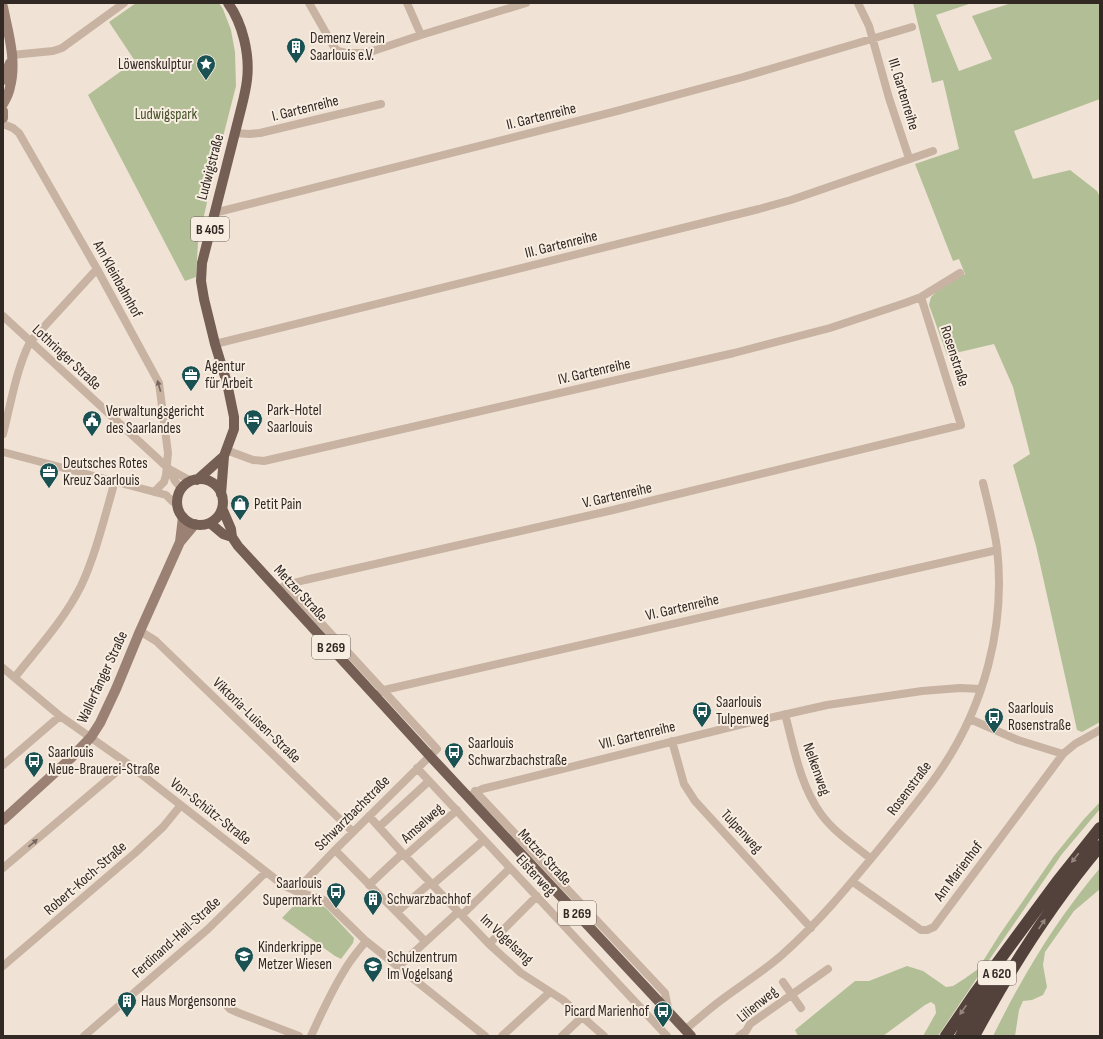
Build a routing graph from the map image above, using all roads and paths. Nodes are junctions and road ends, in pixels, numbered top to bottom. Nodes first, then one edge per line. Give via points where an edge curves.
1 (124, 3) edge
2 (228, 3) edge
3 (309, 3) edge
4 (407, 3) edge
5 (526, 3) edge
6 (858, 3) edge
7 (3, 7) edge
8 (912, 27) dead end
9 (422, 34) junction
10 (873, 38) junction
11 (12, 55) junction
12 (3, 80) edge
13 (3, 104) edge
14 (381, 104) dead end
15 (3, 112) edge
16 (3, 118) edge
17 (3, 124) edge
18 (234, 133) junction
19 (933, 151) dead end
20 (909, 158) junction
21 (214, 213) junction
22 (97, 269) junction
23 (960, 273) dead end
24 (921, 297) junction
25 (3, 316) edge
26 (30, 342) junction
27 (215, 344) junction
28 (961, 425) joint
29 (3, 434) edge
30 (3, 452) edge
31 (225, 453) junction
32 (167, 467) junction
33 (194, 480) junction
34 (115, 481) junction
35 (983, 483) dead end
36 (180, 490) junction
37 (154, 492) junction
38 (221, 494) junction
39 (166, 496) junction
40 (177, 504) junction
41 (222, 508) junction
42 (182, 517) junction
43 (210, 523) junction
44 (195, 524) junction
45 (232, 537) junction
46 (180, 542) junction
47 (997, 550) junction
48 (282, 587) junction
49 (140, 631) junction
50 (3, 668) edge
51 (15, 677) junction
52 (981, 689) junction
53 (379, 692) junction
54 (785, 714) junction
55 (60, 716) junction
56 (970, 719) junction
57 (1100, 730) edge
58 (91, 737) junction
59 (672, 741) junction
60 (1063, 754) junction
61 (430, 756) junction
62 (127, 763) junction
63 (3, 765) edge
64 (417, 768) junction
65 (430, 781) junction
66 (472, 794) junction
67 (181, 805) junction
68 (457, 810) junction
69 (369, 816) junction
70 (3, 820) edge
71 (379, 827) junction
72 (1100, 828) edge
73 (353, 832) junction
74 (484, 840) junction
75 (1100, 846) edge
76 (334, 850) junction
77 (404, 855) junction
78 (871, 859) junction
79 (3, 868) edge
80 (510, 868) junction
81 (266, 872) junction
82 (853, 882) junction
83 (369, 884) junction
84 (431, 884) junction
85 (296, 891) junction
86 (537, 896) junction
87 (1036, 911) junction
88 (397, 912) junction
89 (460, 913) junction
90 (811, 928) junction
91 (366, 940) junction
92 (425, 941) junction
93 (489, 944) junction
94 (1020, 956) junction
95 (3, 966) edge
96 (398, 967) junction
97 (828, 970) dead end
98 (783, 982) dead end
99 (550, 992) junction
100 (792, 994) junction
101 (222, 1001) dead end
102 (801, 1008) dead end
103 (582, 1016) junction
104 (688, 1033) edge
105 (84, 1036) edge
106 (299, 1036) edge
107 (311, 1036) edge
108 (485, 1036) edge
109 (502, 1036) edge
110 (562, 1036) edge
111 (604, 1036) edge
112 (667, 1036) edge
113 (739, 1036) edge
114 (946, 1036) edge
115 (961, 1036) edge
116 (974, 1036) edge
117 (983, 1036) edge

1 - 11 street via 62,48
2 - 18 main road, Ludwigstraße / B 405 via 239,23 247,63 247,80
3 - 9 street via 338,51 364,53
4 - 9 street
5 - 9 street
6 - 10 street
7 - 11 main road
8 - 10 street, II. Gartenreihe
10 - 20 street, III. Gartenreihe
10 - 21 street, II. Gartenreihe via 617,111
11 - 12 main road
11 - 13 main road via 10,87
14 - 18 street, I. Gartenreihe via 260,133
15 - 16 main road
17 - 22 street, Am Kleinbahnhof via 19,133
18 - 21 main road, Ludwigstraße / B 405
19 - 20 street, III. Gartenreihe
20 - 27 street, III. Gartenreihe via 791,200 758,209
21 - 27 main road, Ludwigstraße / B 405 via 202,262 201,281
22 - 26 street
32 -> 22 street, Am Kleinbahnhof via 168,453 159,383
23 - 24 street, IV. Gartenreihe
24 - 28 street, Rosenstraße
24 - 31 street, IV. Gartenreihe via 830,328 734,353 264,461
25 - 26 street, Lothringer Straße
26 - 29 street via 21,365
26 - 32 street, Lothringer Straße
27 - 31 main road, Ludwigstraße / B 405 via 234,417 234,429
28 - 48 street, V. Gartenreihe via 659,500
30 - 34 street
31 - 33 main road, Ludwigstraße / B 405
31 - 38 main road, Ludwigstraße / B 405
32 - 33 street, Lothringer Straße
32 - 36 street, Lothringer Straße
32 - 37 street via 164,482
33 - 36 main road
33 - 38 main road via 211,482
34 - 37 street
34 - 51 street via 81,586 57,624
35 - 47 street, Rosenstraße
36 - 39 street
36 - 40 main road
37 - 39 street
38 - 41 main road
39 - 40 street
40 - 42 main road
41 - 43 main road
41 - 45 main road, Metzer Straße / B 269
42 - 44 main road
42 - 46 main road, Wallerfanger Straße
43 - 44 main road
43 - 45 main road, Metzer Straße / B 269 via 223,534
44 - 46 main road, Wallerfanger Straße
45 - 48 main road, Metzer Straße / B 269 via 238,546
46 - 49 main road, Wallerfanger Straße
47 - 52 street, Rosenstraße via 998,597 995,632
47 - 53 street, VI. Gartenreihe
48 - 53 main road, Metzer Straße / B 269
49 - 58 main road, Wallerfanger Straße via 116,689
49 - 73 street, Viktoria-Luisen-Straße via 156,641
50 - 51 street, Von-Schütz-Straße
51 - 55 street, Von-Schütz-Straße
52 - 54 street, VII. Gartenreihe via 960,688 884,696
52 - 56 street, Rosenstraße
53 - 61 main road, Metzer Straße / B 269
54 - 59 street, VII. Gartenreihe
54 - 78 street, Nelkenweg via 800,770 814,802 831,825
55 - 58 street, Von-Schütz-Straße
55 - 63 street
56 - 60 street via 1018,740
56 - 78 street, Rosenstraße via 940,771
57 - 60 street, Am Marienhof
58 - 62 street, Von-Schütz-Straße
58 - 70 main road, Wallerfanger Straße
59 - 66 street, VII. Gartenreihe via 482,789
59 - 90 street, Tulpenweg via 684,784 695,801
60 - 82 street, Am Marienhof via 934,927 921,930
61 - 64 street, Schwarzbachstraße
61 - 66 main road, Metzer Straße / B 269
62 - 67 street, Von-Schütz-Straße
79 -> 62 street
64 - 65 street, Elsterweg
64 - 69 street, Schwarzbachstraße
65 - 68 street, Elsterweg
65 - 71 street, Schwarzbachstraße
66 - 104 main road, Metzer Straße / B 269
67 - 81 street, Von-Schütz-Straße
67 - 95 street, Robert-Koch-Straße via 163,827 135,853
68 - 74 street, Elsterweg
68 - 77 street, Amselweg
69 - 71 street, Im Vogelsang
69 - 73 street, Schwarzbachstraße
71 - 77 street, Im Vogelsang
72 -> 87 highway, A 620
73 - 76 street, Schwarzbachstraße
74 - 80 street, Elsterweg
74 - 84 street
94 -> 75 highway, A 620
76 - 83 street
76 - 85 street, Schwarzbachstraße
77 - 83 street, Amselweg
77 - 84 street, Im Vogelsang
78 - 82 street, Rosenstraße
80 - 86 street, Elsterweg
80 - 89 street
81 - 85 street, Von-Schütz-Straße
81 - 105 street, Ferdinand-Heil-Straße via 208,929
82 - 90 street, Rosenstraße
83 - 88 street
84 - 88 street
84 - 89 street, Im Vogelsang
85 - 91 street, Von-Schütz-Straße via 324,900
86 - 93 street
86 - 112 street, Elsterweg
87 -> 114 highway
87 - 115 highway, A 620 via 1006,957
88 - 92 street
89 - 92 street
89 - 93 street, Im Vogelsang
90 - 104 street, Rosenstraße via 766,968 713,1006
91 - 96 street, Von-Schütz-Straße
91 - 107 street via 341,975
92 - 96 street
93 - 99 street, Im Vogelsang via 521,973
94 - 116 highway, A 620
94 - 117 highway
96 - 108 street, Von-Schütz-Straße
97 - 100 street, Lilienweg
98 - 100 street, Lilienweg
99 - 103 street, Im Vogelsang
99 - 109 street
100 - 102 street, Lilienweg
100 - 113 street, Lilienweg via 750,1024
101 - 106 street via 230,1009
103 - 110 street
103 - 111 street, Im Vogelsang

